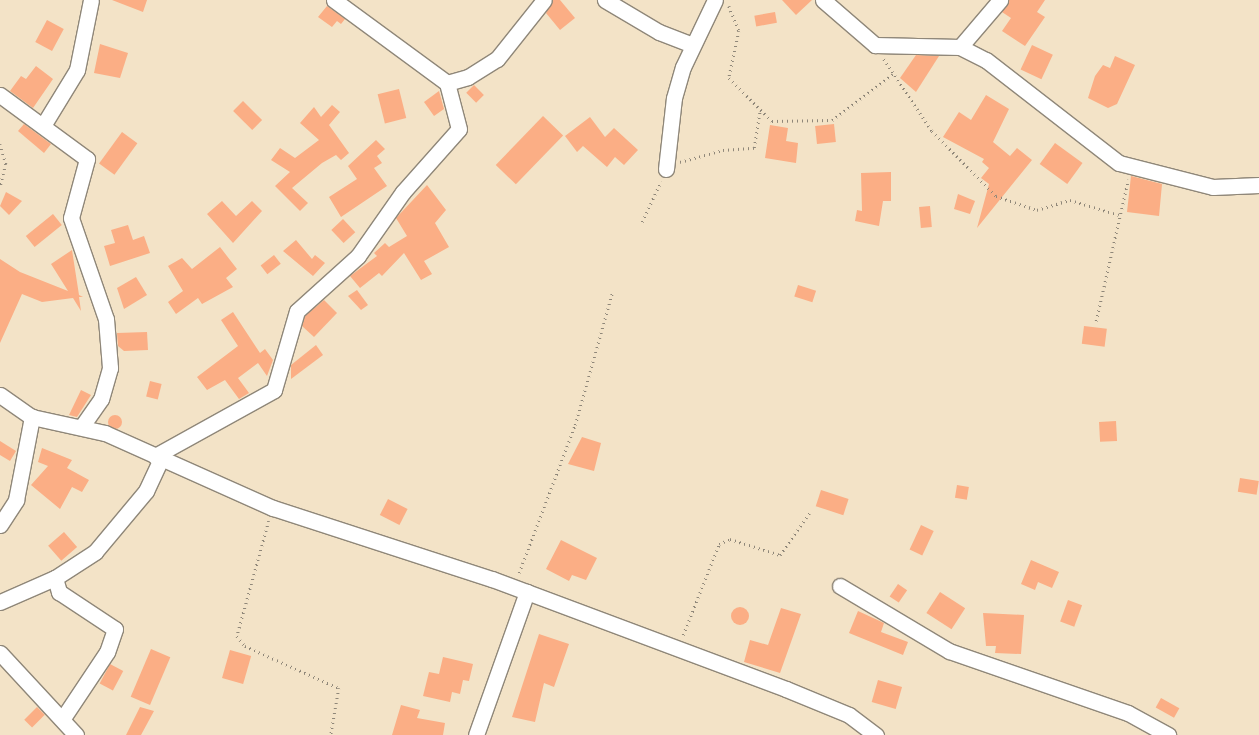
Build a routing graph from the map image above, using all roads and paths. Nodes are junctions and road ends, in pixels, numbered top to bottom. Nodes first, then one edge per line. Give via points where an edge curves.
1 (91, 0) edge
2 (334, 0) edge
3 (544, 0) edge
4 (605, 0) edge
5 (715, 0) edge
6 (726, 0) edge
7 (823, 0) edge
8 (1000, 0) edge
9 (693, 45) junction
10 (875, 45) junction
11 (960, 46) junction
12 (893, 74) junction
13 (447, 83) junction
14 (0, 95) edge
15 (760, 112) junction
16 (44, 124) junction
17 (0, 144) edge
18 (1131, 166) junction
19 (666, 169) junction
20 (1259, 185) edge
21 (0, 188) edge
22 (1119, 215) junction
23 (642, 222) dead end
24 (612, 293) dead end
25 (1096, 321) dead end
26 (0, 395) edge
27 (32, 417) junction
28 (82, 426) junction
29 (158, 457) junction
30 (273, 508) junction
31 (810, 512) dead end
32 (0, 525) edge
33 (55, 578) junction
34 (840, 586) dead end
35 (521, 590) junction
36 (0, 602) edge
37 (678, 648) junction
38 (0, 652) edge
39 (64, 718) junction
40 (76, 735) edge
41 (331, 735) edge
42 (476, 735) edge
43 (876, 735) edge
44 (1168, 735) edge

1 - 16 street via 77,70
2 - 13 street
3 - 13 street via 496,59 468,77
4 - 9 street via 659,32
5 - 9 street
6 - 15 path via 739,31 730,78
7 - 10 street
8 - 11 street
9 - 19 street via 674,98
10 - 11 street
10 - 12 path
11 - 18 street via 986,60 1104,156
12 - 15 path via 832,120 772,121
12 - 22 path via 932,131 996,196 1037,210 1070,200
13 - 29 street via 459,129 403,192 358,256 297,311 274,390
14 - 16 street
15 - 19 path via 754,148 696,155
16 - 28 street via 87,159 71,218 110,333 107,384
17 - 21 path via 6,164
18 - 20 street via 1213,187
18 - 22 path
19 - 23 path
22 - 25 path
24 - 35 path via 575,425 553,472
26 - 27 street
27 - 28 street
27 - 32 street via 16,500
28 - 29 street
29 - 30 street
29 - 33 street via 146,491 101,546
30 - 35 street
30 - 41 path via 237,636 245,646 339,688
31 - 37 path via 780,554 730,539 719,544
33 - 36 street
33 - 39 street via 59,592 115,629 107,652
34 - 44 street via 949,651 1128,713
35 - 37 street
35 - 42 street
37 - 43 street via 848,716
38 - 39 street
39 - 40 street

